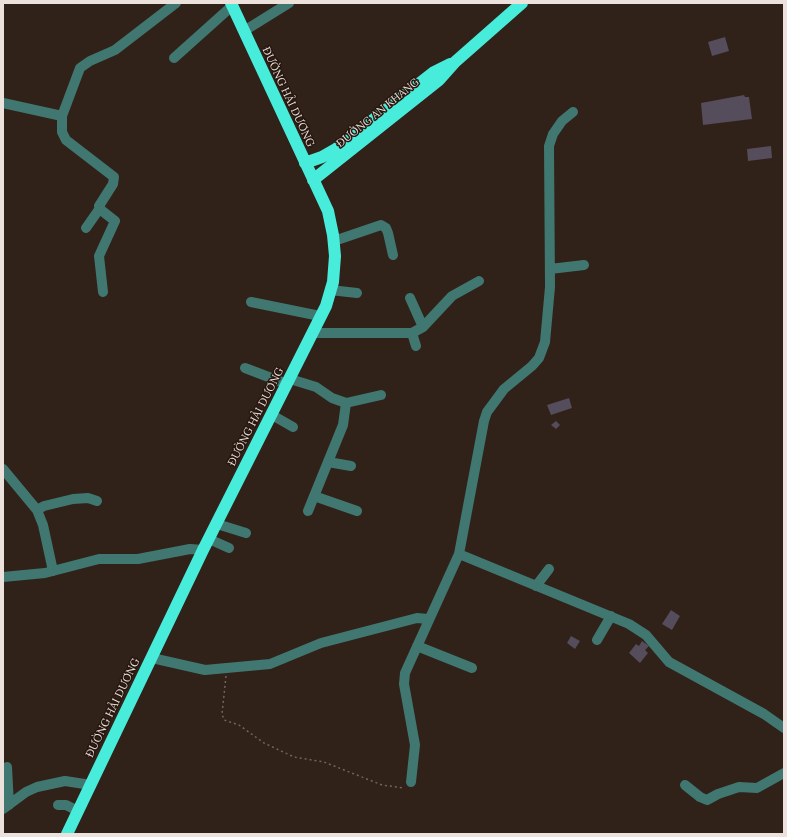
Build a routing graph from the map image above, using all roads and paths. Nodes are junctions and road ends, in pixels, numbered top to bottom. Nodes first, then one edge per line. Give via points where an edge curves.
1 (176, 3) edge
2 (289, 3) edge
3 (522, 3) edge
4 (231, 5) edge
5 (244, 31) junction
6 (174, 58) dead end
7 (455, 62) junction
8 (3, 103) edge
9 (573, 112) dead end
10 (62, 116) junction
11 (305, 163) junction
12 (313, 180) junction
13 (100, 208) junction
14 (378, 218) dead end
15 (86, 228) dead end
16 (334, 238) junction
17 (393, 255) dead end
18 (584, 265) dead end
19 (550, 269) junction
20 (479, 281) dead end
21 (330, 290) junction
22 (103, 292) dead end
23 (357, 293) dead end
24 (410, 298) dead end
25 (251, 302) dead end
26 (320, 316) junction
27 (423, 327) junction
28 (312, 333) junction
29 (412, 333) junction
30 (416, 346) dead end
31 (245, 368) dead end
32 (289, 381) junction
33 (381, 395) dead end
34 (346, 403) junction
35 (272, 415) junction
36 (293, 427) dead end
37 (328, 462) junction
38 (351, 466) dead end
39 (3, 469) edge
40 (314, 496) junction
41 (97, 501) dead end
42 (37, 510) junction
43 (308, 511) dead end
44 (357, 511) dead end
45 (217, 524) junction
46 (246, 533) dead end
47 (206, 544) junction
48 (229, 548) dead end
49 (459, 554) junction
50 (549, 569) dead end
51 (53, 571) junction
52 (3, 577) edge
53 (536, 586) junction
54 (611, 616) junction
55 (428, 619) junction
56 (597, 640) dead end
57 (416, 646) junction
58 (152, 658) junction
59 (472, 668) dead end
60 (224, 669) junction
61 (784, 728) edge
62 (7, 767) dead end
63 (784, 773) edge
64 (411, 782) joint
65 (90, 785) junction
66 (685, 786) dead end
67 (58, 805) dead end
68 (5, 806) edge
69 (78, 811) junction
70 (67, 834) edge

1 - 10 street via 115,50 80,68
2 - 5 street
3 - 7 highway, ĐƯỜNG AN KHANG
4 - 5 highway, ĐƯỜNG HẢI DƯƠNG
4 - 6 street
5 - 11 highway, ĐƯỜNG HẢI DƯƠNG
7 - 11 highway, ĐƯỜNG AN KHANG via 434,72 336,149
7 - 12 highway, ĐƯỜNG AN KHANG via 439,80
8 - 10 street
9 - 19 street via 559,125 549,146
10 - 13 street via 62,132 66,140 114,177
11 - 12 highway, ĐƯỜNG HẢI DƯƠNG
12 - 16 highway, ĐƯỜNG HẢI DƯƠNG via 328,211
13 - 15 street
13 - 22 street via 115,221 99,256
14 - 16 street
16 - 17 street via 381,225 386,228
16 - 21 highway, ĐƯỜNG HẢI DƯƠNG via 335,256
18 - 19 street
19 - 49 street via 545,342 532,366 504,389 487,412
20 - 27 street via 452,296
21 - 23 street
21 - 26 highway, ĐƯỜNG HẢI DƯƠNG
24 - 27 street
25 - 26 street
26 - 28 highway, ĐƯỜNG HẢI DƯƠNG
27 - 29 street
28 - 29 street
28 - 32 highway, ĐƯỜNG HẢI DƯƠNG
29 - 30 street
31 - 32 street
32 - 34 street via 316,387 332,398
32 - 35 highway, ĐƯỜNG HẢI DƯƠNG
33 - 34 street
34 - 37 street via 343,425
35 - 36 street
35 - 45 highway, ĐƯỜNG HẢI DƯƠNG
37 - 38 street
37 - 40 street
39 - 42 street
40 - 43 street
40 - 44 street
41 - 42 street via 88,498 73,499
42 - 51 street
45 - 46 street
45 - 47 highway, ĐƯỜNG HẢI DƯƠNG
47 - 48 street
47 - 51 street via 138,559 99,559
47 - 58 highway, ĐƯỜNG HẢI DƯƠNG
49 - 53 street
49 - 55 street
50 - 53 street
51 - 52 street
53 - 54 street
54 - 56 street
54 - 61 street via 643,632 669,662 764,714
55 - 57 street
55 - 60 street via 417,618 321,642 270,664
57 - 59 street
57 - 64 street via 404,678 415,745
58 - 60 street via 197,669
58 - 65 highway, ĐƯỜNG HẢI DƯƠNG
60 - 64 path via 224,720 239,725 264,743 294,757 324,762 382,786 406,788
62 - 68 street
63 - 66 street via 757,788 733,788 707,800
65 - 68 street via 65,781 52,783 26,792
65 - 69 highway, ĐƯỜNG HẢI DƯƠNG
67 - 69 street via 66,805
69 - 70 highway, ĐƯỜNG HẢI DƯƠNG

